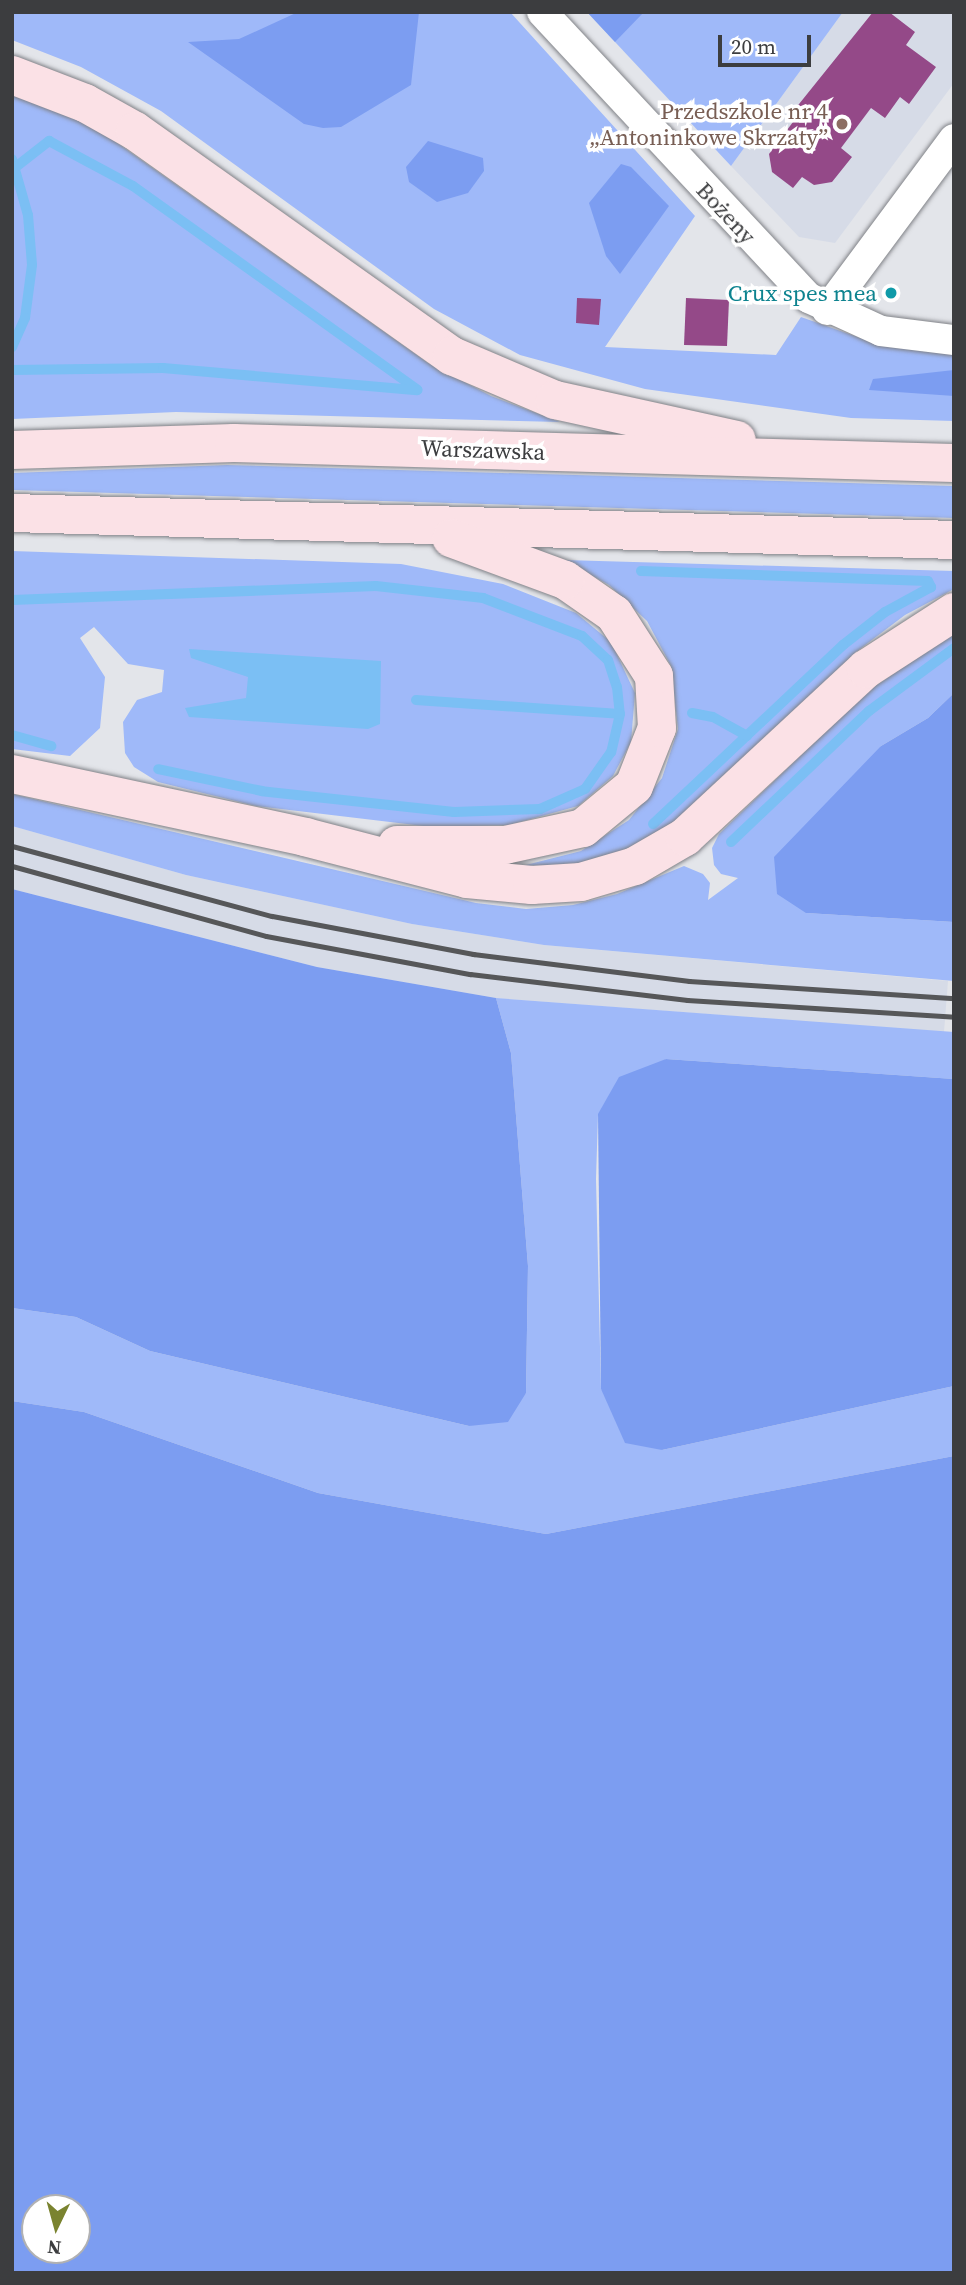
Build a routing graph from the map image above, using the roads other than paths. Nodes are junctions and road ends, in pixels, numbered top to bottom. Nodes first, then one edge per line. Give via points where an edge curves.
1 (542, 12) edge
2 (12, 75) edge
3 (954, 139) edge
4 (827, 310) junction
5 (954, 340) edge
6 (12, 450) edge
7 (846, 460) junction
8 (954, 463) edge
9 (12, 513) edge
10 (377, 523) junction
11 (954, 540) edge
12 (954, 612) edge
13 (12, 774) edge
14 (305, 836) junction

1 - 4 street, Bożeny via 774,265
2 - 7 main road via 85,103 135,131 452,356 555,400
3 - 4 street
4 - 5 street, Bożeny via 890,334
6 - 7 main road, Warszawska via 234,443
7 - 8 main road, Warszawska
9 - 10 main road
10 - 11 main road
10 - 14 main road via 508,557 565,580 602,604 633,637 654,676 659,708 654,744 634,786 612,809 583,828 550,838 469,847
12 - 14 main road via 895,647 841,690 685,837 617,874 546,885 491,883
13 - 14 main road

